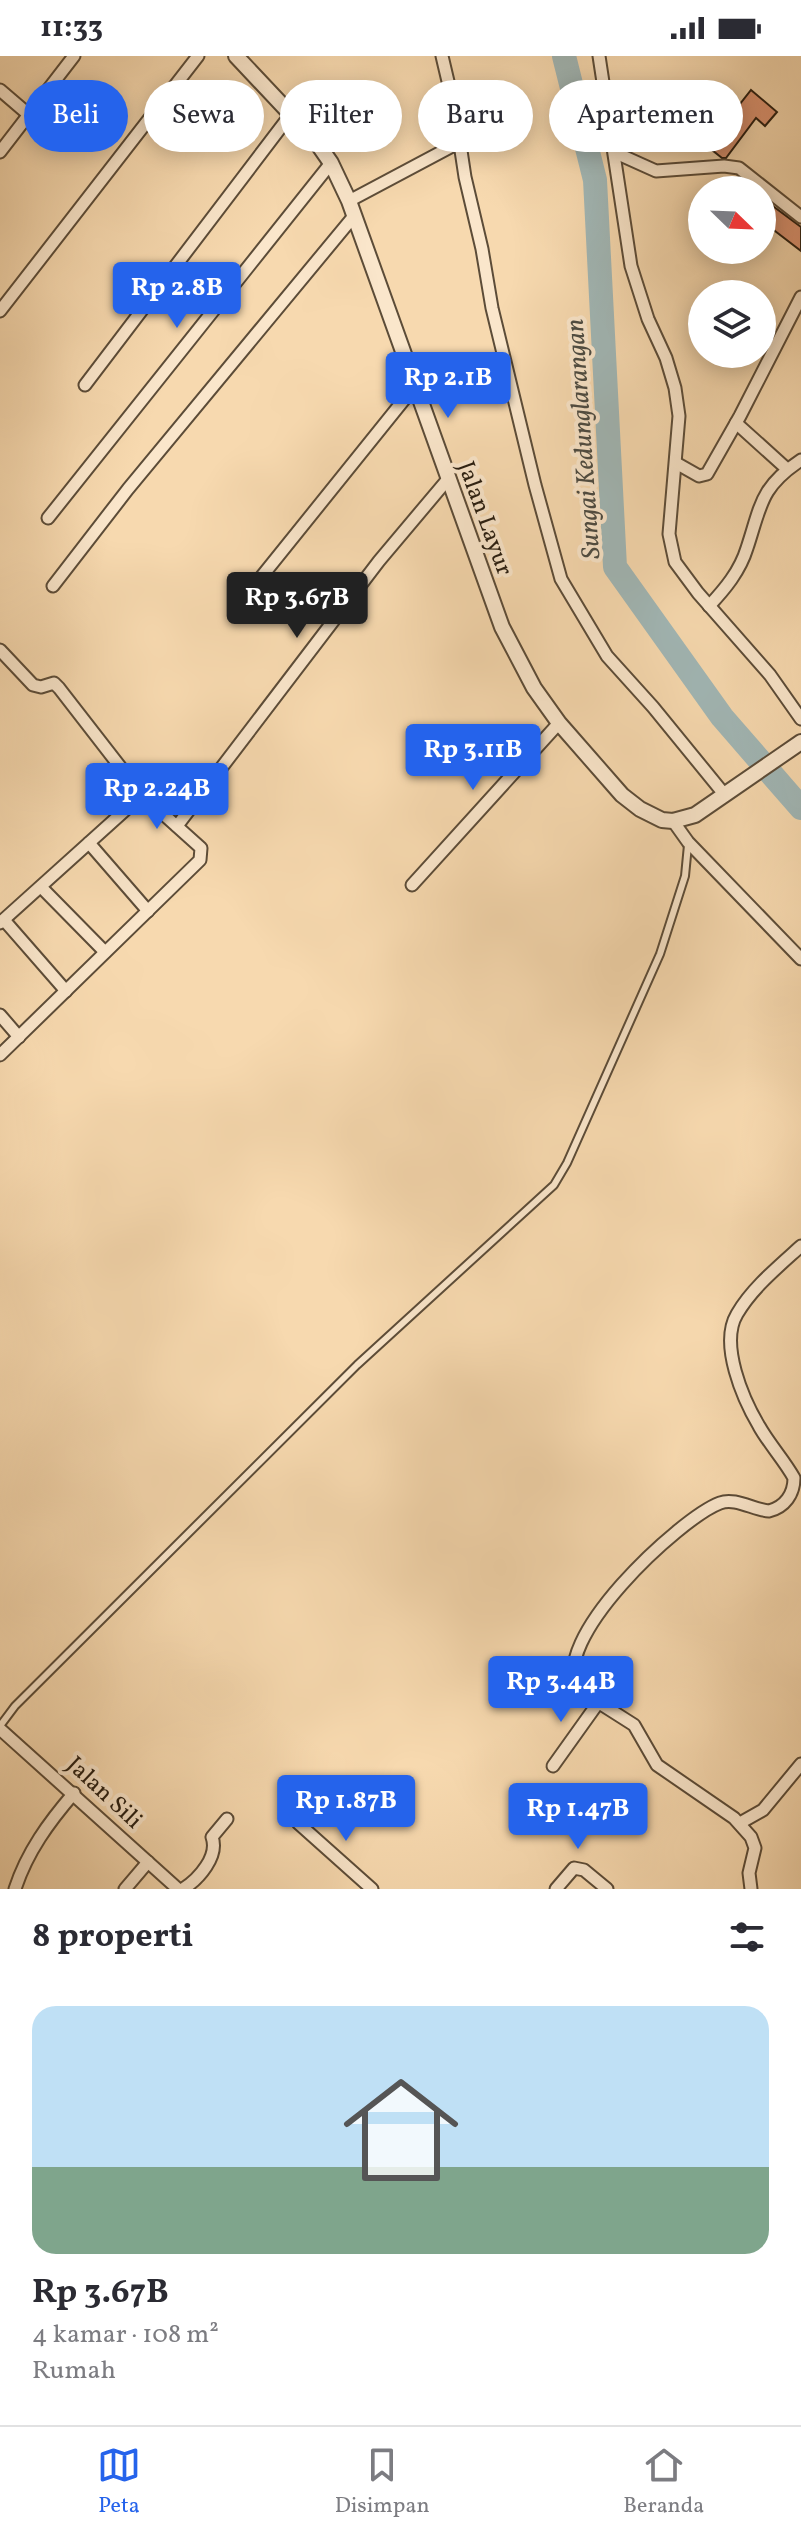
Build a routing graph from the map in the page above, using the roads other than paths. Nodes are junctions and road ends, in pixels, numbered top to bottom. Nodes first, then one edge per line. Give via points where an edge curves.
1 (74, 56) edge
2 (198, 56) edge
3 (236, 56) edge
4 (442, 56) edge
5 (599, 56) edge
6 (55, 80) edge
7 (447, 80) edge
8 (0, 90) edge
9 (280, 102) edge
10 (24, 111) edge
11 (24, 119) edge
12 (280, 128) edge
13 (0, 152) edge
14 (323, 152) edge
15 (441, 152) edge
16 (462, 152) edge
17 (616, 153) junction
18 (331, 163) junction
19 (349, 201) junction
20 (354, 216) junction
21 (801, 217) edge
22 (801, 297) edge
23 (0, 311) edge
24 (85, 385) dead end
25 (415, 386) junction
26 (736, 423) junction
27 (801, 460) edge
28 (676, 463) junction
29 (787, 469) junction
30 (448, 479) junction
31 (48, 518) dead end
32 (53, 586) dead end
33 (250, 591) dead end
34 (709, 606) junction
35 (0, 650) edge
36 (801, 719) edge
37 (559, 723) junction
38 (798, 744) edge
39 (724, 794) junction
40 (142, 795) junction
41 (673, 821) junction
42 (177, 826) junction
43 (688, 842) junction
44 (89, 843) junction
45 (412, 885) dead end
46 (41, 887) junction
47 (148, 911) junction
48 (2, 921) edge
49 (105, 952) junction
50 (801, 959) edge
51 (66, 991) junction
52 (0, 1015) edge
53 (19, 1037) junction
54 (0, 1055) edge
55 (801, 1246) edge
56 (598, 1703) junction
57 (0, 1728) edge
58 (801, 1764) edge
59 (553, 1766) dead end
60 (74, 1793) junction
61 (227, 1819) dead end
62 (298, 1823) dead end
63 (740, 1823) junction
64 (148, 1862) junction
65 (15, 1889) edge
66 (125, 1889) edge
67 (181, 1889) edge
68 (372, 1889) edge
69 (556, 1889) edge
70 (607, 1889) edge
71 (751, 1889) edge

1 - 6 street
2 - 23 street
3 - 9 street, Jalan Layur
4 - 7 street
5 - 17 street
8 - 10 street
11 - 13 street
12 - 24 street
14 - 18 street, Jalan Layur
15 - 19 street
16 - 39 street via 492,308 561,579 607,656
17 - 21 street via 656,171 739,168
17 - 28 street via 631,266 675,388
18 - 19 street, Jalan Layur
18 - 31 street
19 - 20 street, Jalan Layur
20 - 25 street, Jalan Layur
20 - 32 street
22 - 26 street
25 - 30 street, Jalan Layur
25 - 33 street
26 - 28 street via 707,474 699,476
26 - 29 street
27 - 29 street
28 - 34 street via 669,534 675,562
29 - 34 street via 768,489 740,564
30 - 37 street, Jalan Layur via 502,627
30 - 42 street
34 - 36 street
35 - 40 street via 33,685 54,683 59,688
37 - 41 street, Jalan Layur via 622,795 640,809
37 - 45 street
38 - 39 street
39 - 41 street via 695,815
40 - 42 street
40 - 44 street
41 - 43 street
42 - 47 street via 201,848 200,860
43 - 50 street
43 - 57 lane via 685,876 660,954 554,1185 357,1365 15,1706
44 - 46 street
44 - 47 street
46 - 48 street
46 - 49 street
47 - 49 street
48 - 51 street
49 - 51 street
51 - 53 street
52 - 53 street
53 - 54 street
55 - 56 street via 738,1312 731,1341 736,1374 758,1426 794,1478 791,1493 769,1511 722,1502 659,1547 618,1589 592,1623 575,1660 576,1685
56 - 59 street
56 - 63 street via 634,1725 663,1770
57 - 60 street, Jalan Sili
58 - 63 street via 763,1810
60 - 64 street, Jalan Sili
60 - 65 street via 47,1825
61 - 67 street via 212,1837 215,1849 198,1877
62 - 68 street
63 - 71 street via 755,1848
64 - 66 street
64 - 67 street, Jalan Sili
69 - 70 street via 574,1868

